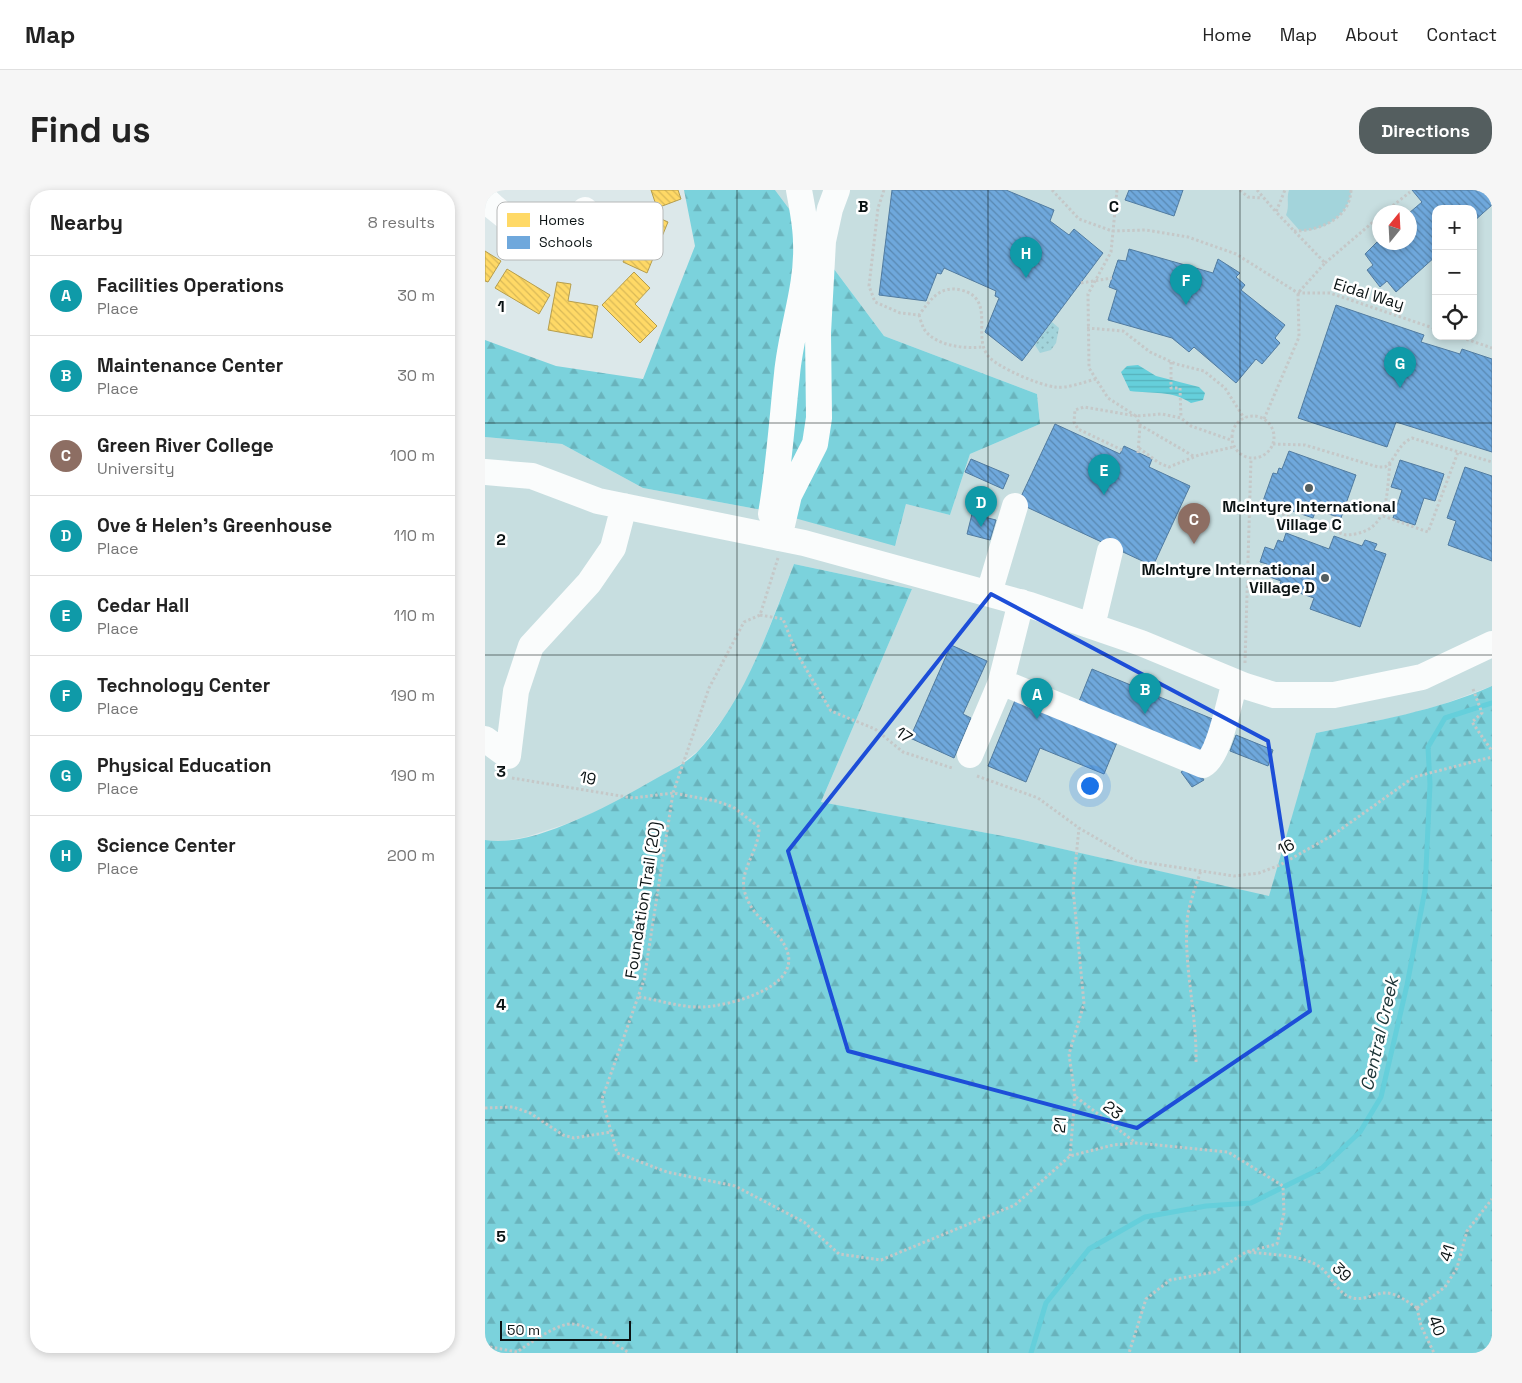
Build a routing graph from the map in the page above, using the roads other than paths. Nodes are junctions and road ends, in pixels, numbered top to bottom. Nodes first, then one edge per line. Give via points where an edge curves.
1 (799, 190) edge
2 (814, 190) edge
3 (832, 190) edge
4 (837, 190) edge
5 (485, 199) edge
6 (497, 208) edge
7 (485, 472) edge
8 (624, 506) junction
9 (1015, 506) dead end
10 (777, 537) junction
11 (1110, 551) dead end
12 (989, 594) junction
13 (1021, 602) junction
14 (1092, 626) junction
15 (1492, 644) edge
16 (1001, 682) junction
17 (1240, 684) junction
18 (485, 739) edge
19 (965, 766) road end

1 - 10 street via 807,243 799,317 787,372 776,484
2 - 3 street
4 - 10 street via 830,209 823,251 818,333 819,418 815,444 789,495
5 - 6 street
7 - 8 street via 532,476 599,501
8 - 10 street
8 - 18 street via 613,548 589,583 531,646 516,691 508,756
9 - 12 street
10 - 12 street
11 - 14 street
12 - 13 street
13 - 14 street
13 - 16 street
14 - 17 street
15 - 17 street via 1422,677 1334,695 1274,694
16 - 17 street via 1203,765 1216,748
16 - 19 street

